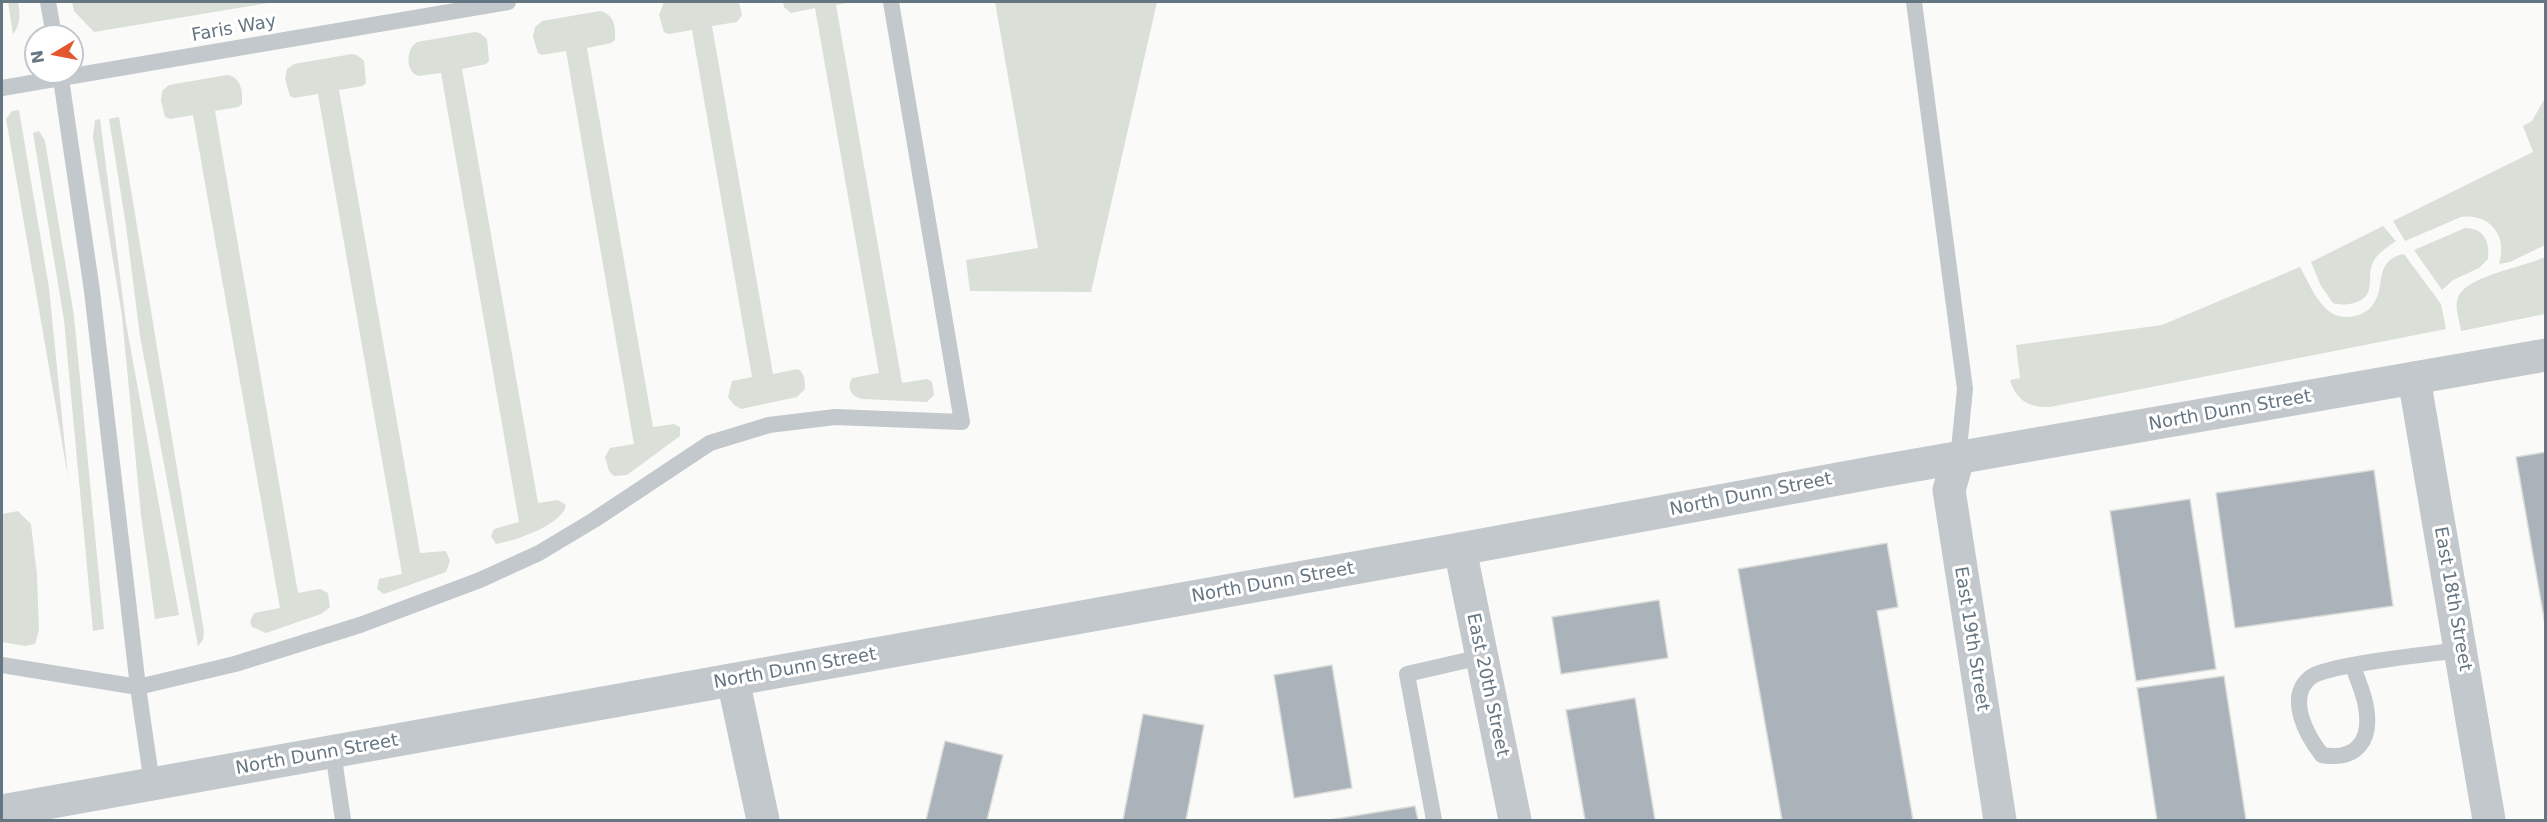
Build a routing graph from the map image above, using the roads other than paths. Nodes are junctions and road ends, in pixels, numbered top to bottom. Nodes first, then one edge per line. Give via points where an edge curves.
1 (48, 2) edge
2 (508, 2) edge
3 (891, 2) edge
4 (1914, 2) edge
5 (52, 24) edge
6 (84, 71) edge
7 (24, 83) edge
8 (61, 84) edge
9 (2, 88) edge
10 (2546, 355) edge
11 (2414, 378) junction
12 (1958, 459) junction
13 (1460, 549) junction
14 (2460, 650) junction
15 (1481, 657) junction
16 (2, 665) edge
17 (2353, 666) junction
18 (732, 680) junction
19 (138, 687) junction
20 (333, 752) junction
21 (152, 784) junction
22 (2, 811) edge
23 (343, 820) edge
24 (763, 820) edge
25 (1434, 820) edge
26 (1515, 820) edge
27 (2000, 820) edge
28 (2489, 820) edge

1 - 5 lane
2 - 6 lane, Faris Way
3 - 19 lane via 962,422 835,417 769,425 710,443 538,553 480,580 360,625 235,664
4 - 12 lane via 1965,389
7 - 9 lane, Faris Way
8 - 19 lane via 93,303
10 - 11 street, North Dunn Street
11 - 12 street, North Dunn Street
11 - 14 street, East 18th Street
12 - 13 street, North Dunn Street
12 - 27 street, East 19th Street via 1949,490
13 - 15 street, East 20th Street
13 - 18 street, North Dunn Street
14 - 17 lane
14 - 28 street, East 18th Street
15 - 25 lane via 1407,674
15 - 26 street, East 20th Street
16 - 19 lane
17 - 17 lane via 2310,677 2301,693 2299,714 2322,755 2339,758 2360,748 2367,708
18 - 20 street, North Dunn Street
18 - 24 street
19 - 21 lane
20 - 21 street, North Dunn Street
20 - 23 lane
21 - 22 street, North Dunn Street

